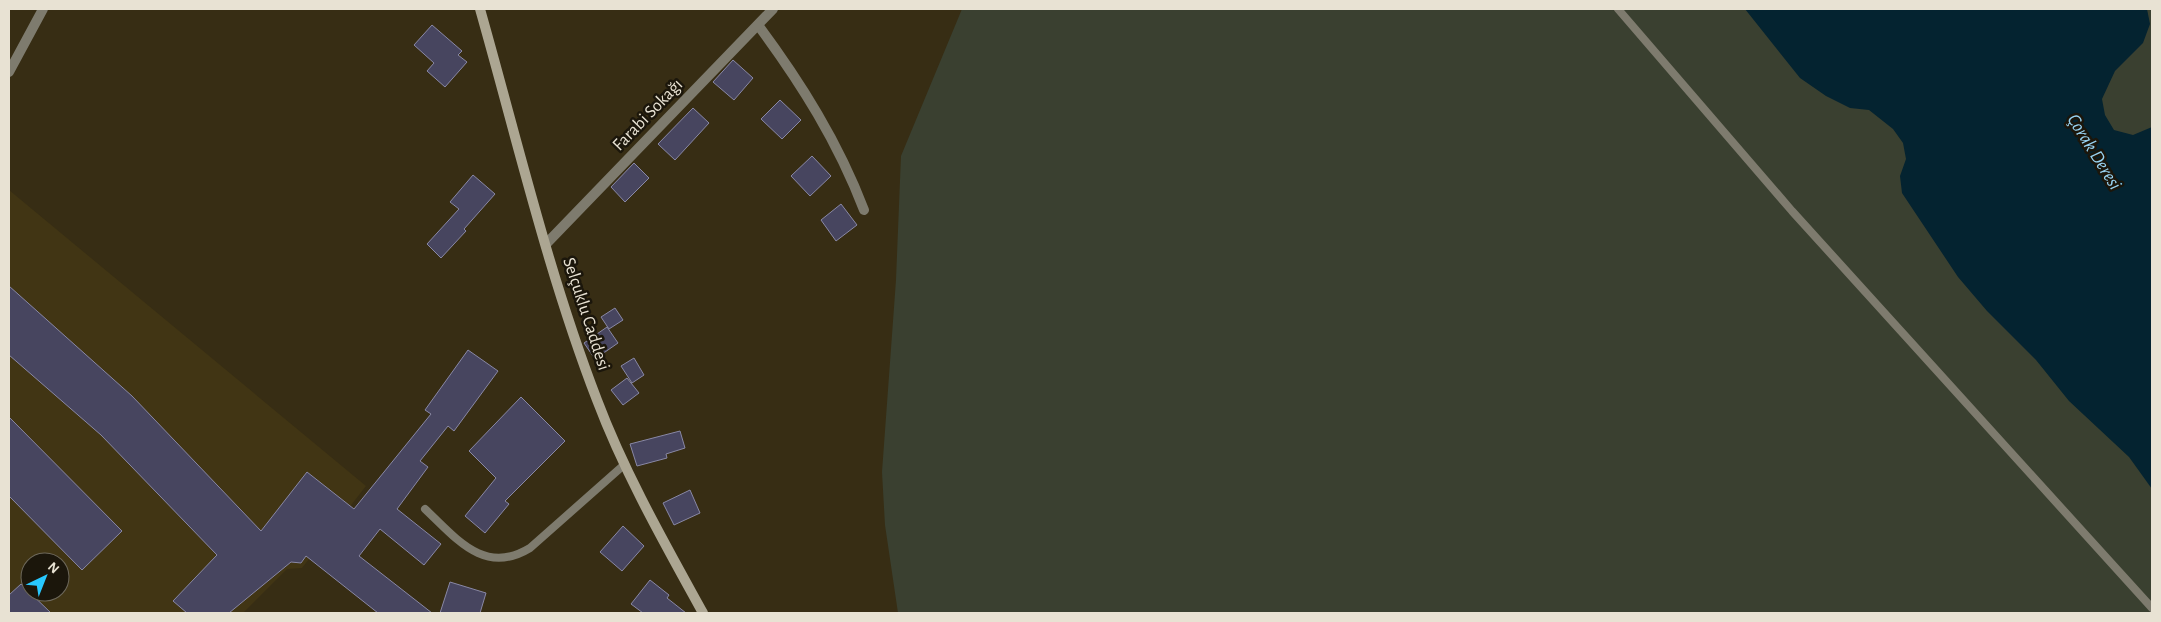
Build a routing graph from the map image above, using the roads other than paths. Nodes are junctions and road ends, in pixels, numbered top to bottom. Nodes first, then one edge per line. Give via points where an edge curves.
1 (43, 9) edge
2 (480, 9) edge
3 (773, 9) edge
4 (1618, 9) edge
5 (758, 25) junction
6 (9, 72) edge
7 (864, 210) dead end
8 (546, 244) junction
9 (625, 464) junction
10 (425, 509) dead end
11 (2152, 608) edge
12 (703, 613) edge

1 - 6 street
2 - 8 street, Selçuklu Caddesi
3 - 5 street, Farabi Sokağı
4 - 11 lane via 1792,211
5 - 7 street via 815,108 851,176
5 - 8 street, Farabi Sokağı
8 - 9 street, Selçuklu Caddesi via 574,339 597,402
9 - 10 lane via 530,548 503,559 476,553
9 - 12 street, Selçuklu Caddesi

